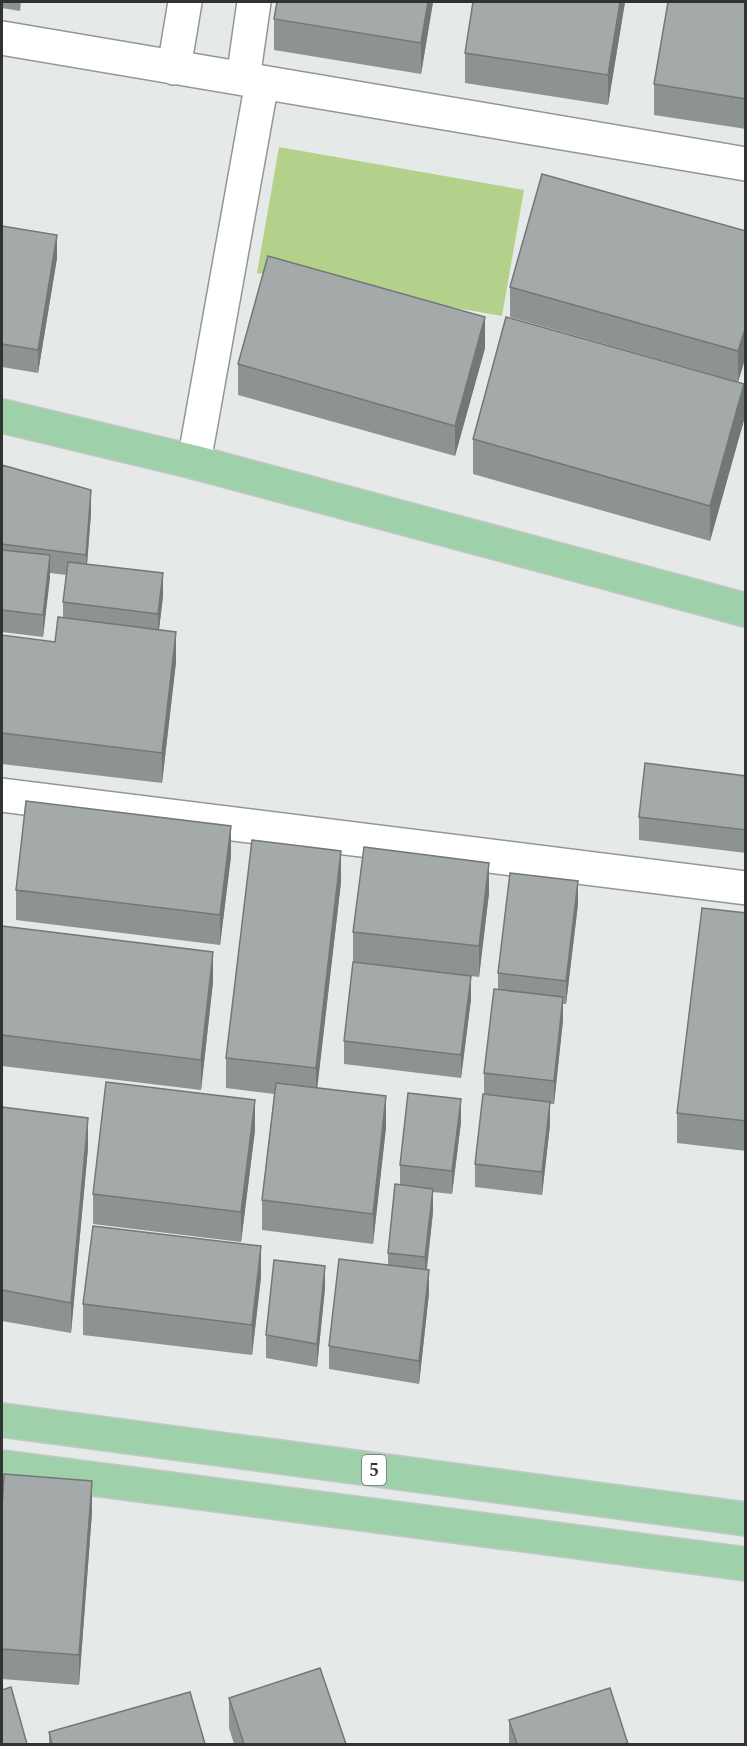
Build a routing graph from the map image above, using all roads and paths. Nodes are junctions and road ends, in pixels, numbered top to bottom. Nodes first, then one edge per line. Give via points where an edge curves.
1 (185, 2) edge
2 (254, 2) edge
3 (2, 38) edge
4 (174, 68) junction
5 (252, 80) junction
6 (746, 164) edge
7 (2, 416) edge
8 (194, 462) junction
9 (746, 610) edge
10 (2, 795) edge
11 (746, 888) edge
12 (2, 1420) edge
13 (2, 1467) edge
14 (746, 1519) edge
15 (746, 1564) edge

1 - 4 street
2 - 5 street
3 - 4 street
4 - 5 street
5 - 6 street
5 - 8 street
7 - 8 main road
8 - 9 main road
10 - 11 street
12 - 14 main road, 5
13 - 15 main road, 5

